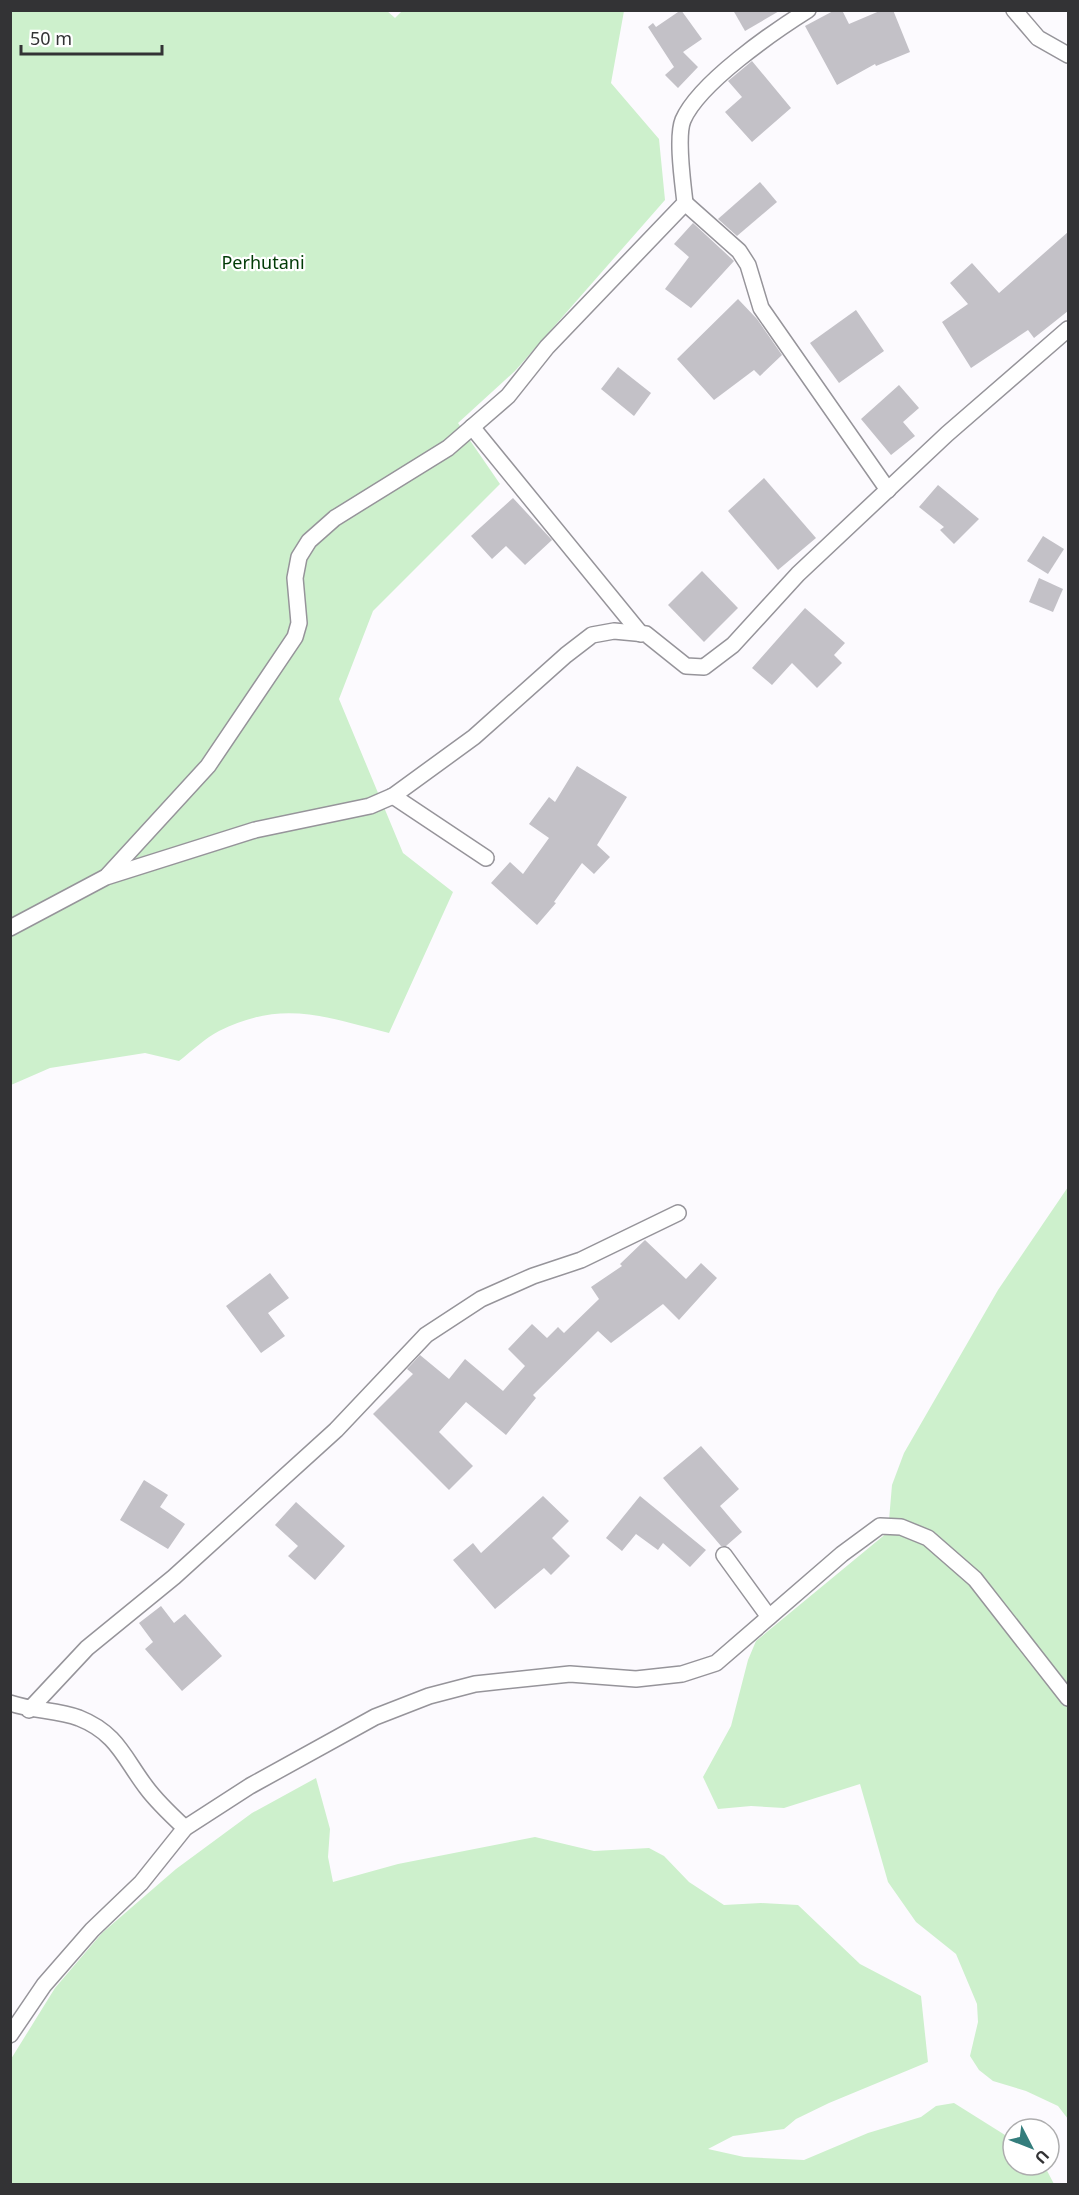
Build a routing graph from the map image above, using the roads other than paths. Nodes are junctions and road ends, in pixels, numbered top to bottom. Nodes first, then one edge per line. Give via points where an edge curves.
1 (808, 10) edge
2 (1014, 10) edge
3 (1068, 56) edge
4 (685, 203) junction
5 (1068, 329) edge
6 (472, 427) junction
7 (888, 490) junction
8 (641, 634) junction
9 (393, 796) junction
10 (486, 858) dead end
11 (106, 877) junction
12 (10, 928) edge
13 (678, 1213) dead end
14 (724, 1555) dead end
15 (769, 1617) junction
16 (1068, 1698) edge
17 (10, 1703) edge
18 (29, 1710) junction
19 (185, 1828) junction
20 (10, 2035) edge

1 - 4 street via 759,43 700,95 683,121
2 - 3 street via 1038,38
4 - 6 street via 555,338 508,396
4 - 7 street via 739,251 748,265 761,308
5 - 7 street
6 - 8 street
6 - 11 street via 448,448 335,518 309,541 299,557 295,578 299,623 295,637 208,766
7 - 8 street via 798,574 733,645 704,668 686,666
8 - 9 street via 615,631 592,635 474,737
9 - 10 street
9 - 11 street via 370,806 255,830
11 - 12 street
13 - 18 street via 580,1260 481,1299 426,1335 336,1430 174,1576 87,1648
14 - 15 street
15 - 16 street via 880,1526 901,1527 928,1538 975,1579
15 - 19 street via 716,1663 682,1674 636,1679 570,1674 526,1677 429,1696 375,1717 250,1786
17 - 18 street
18 - 19 street via 80,1719 109,1738 131,1761 157,1801
19 - 20 street via 141,1883 92,1930 44,1985

